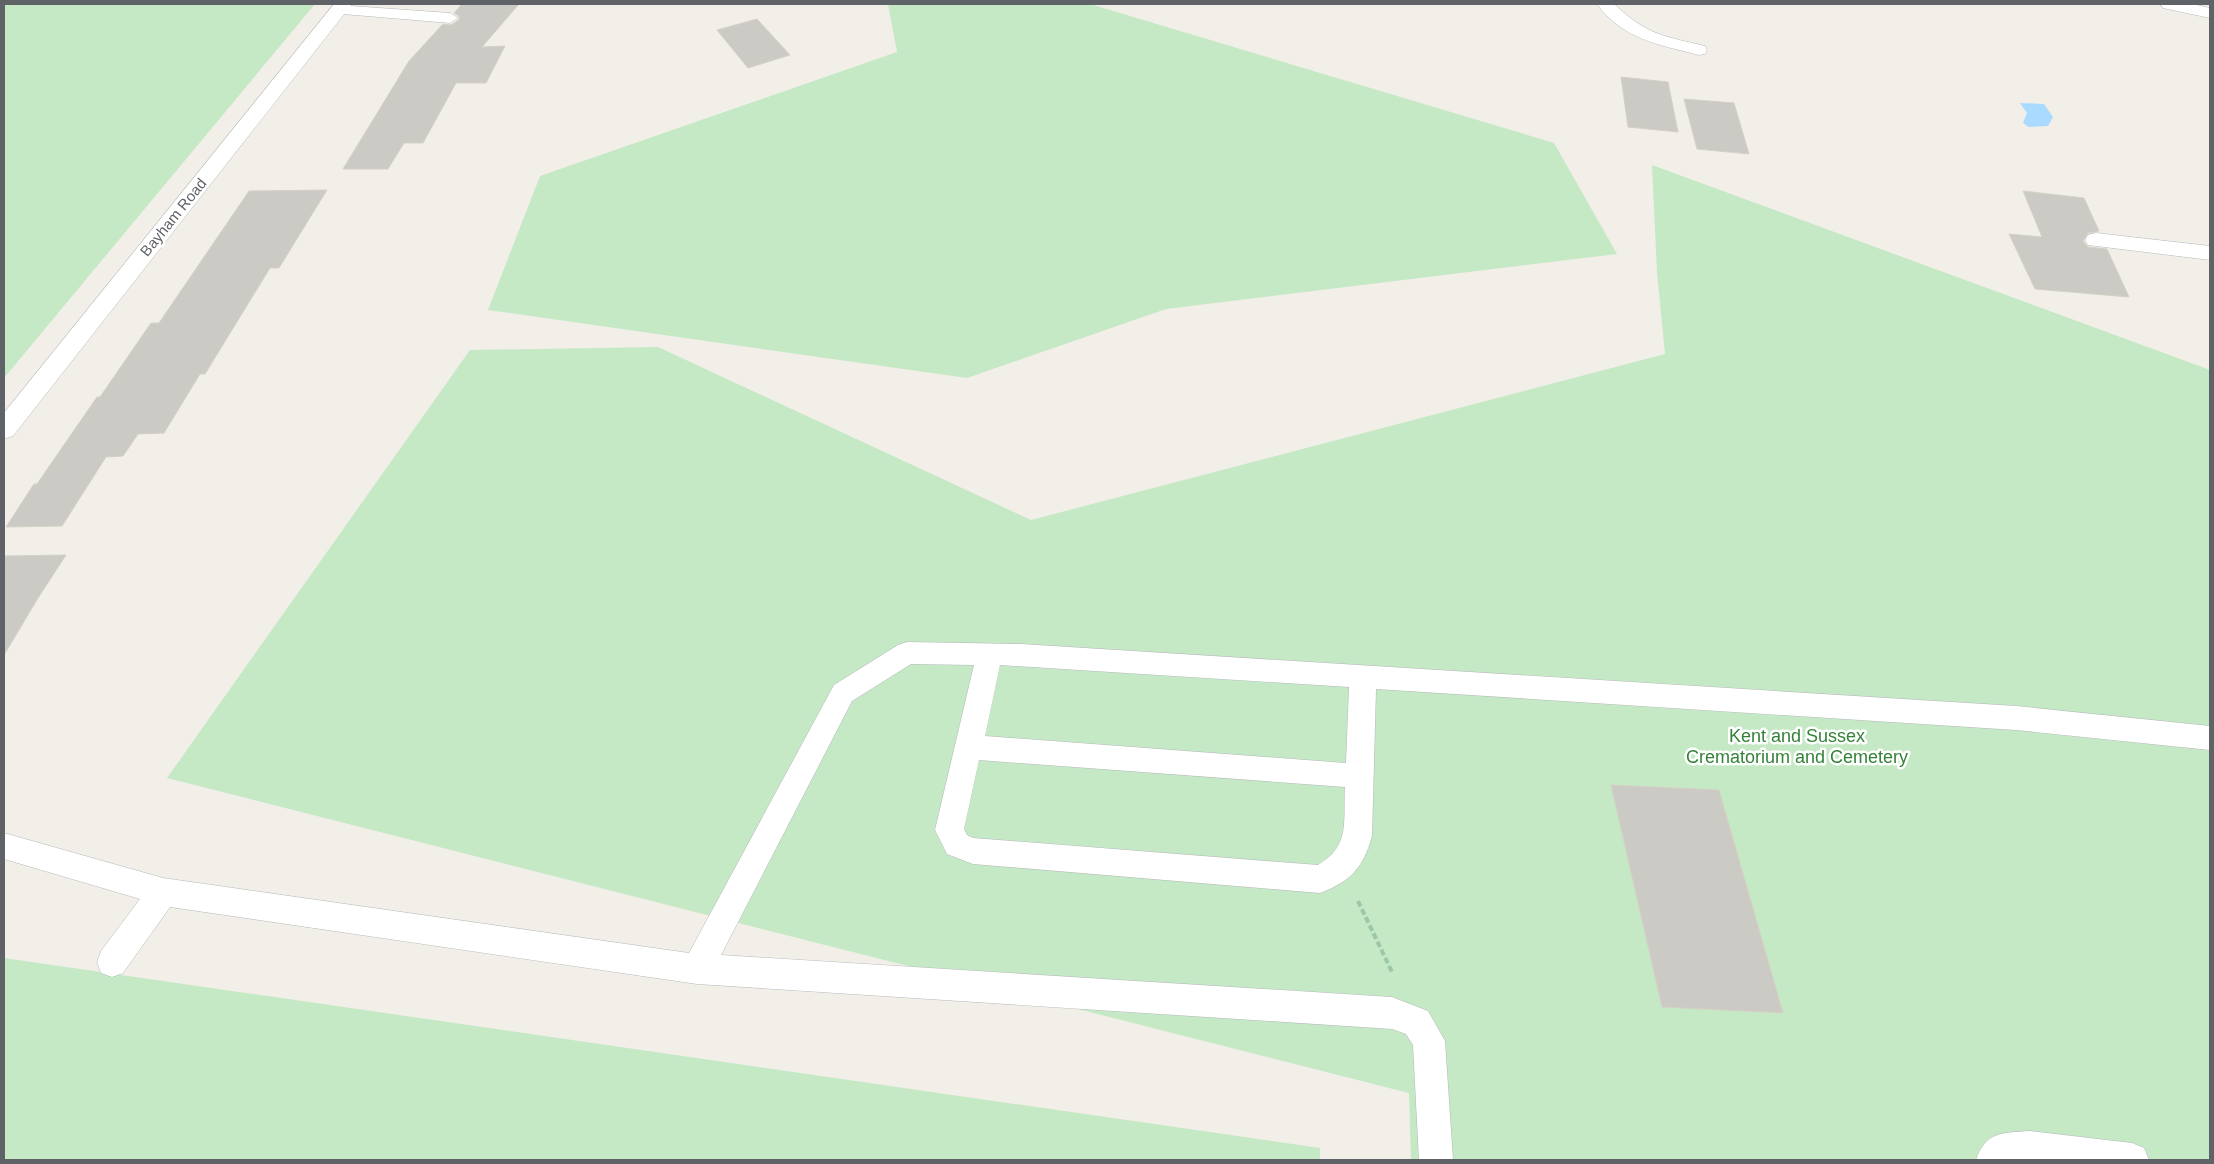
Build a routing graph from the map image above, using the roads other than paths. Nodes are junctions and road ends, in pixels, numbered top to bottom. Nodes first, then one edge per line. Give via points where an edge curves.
1 (1605, 4) edge
2 (2169, 4) edge
3 (340, 7) edge
4 (2210, 13) edge
5 (450, 18) dead end
6 (1699, 50) dead end
7 (2096, 240) dead end
8 (2210, 253) edge
9 (4, 430) edge
10 (990, 654) junction
11 (1363, 676) junction
12 (2210, 738) edge
13 (968, 747) junction
14 (1359, 776) junction
15 (4, 846) edge
16 (163, 892) junction
17 (112, 962) dead end
18 (697, 970) junction
19 (1436, 1160) edge
20 (1993, 1160) edge
21 (2132, 1160) edge

1 - 6 lane via 1625,23 1647,37
2 - 4 main road
3 - 5 lane
3 - 9 main road, Bayham Road
7 - 8 main road
10 - 11 lane
10 - 13 lane
10 - 18 lane via 907,653 843,693
11 - 12 lane via 2016,718
11 - 14 lane
13 - 14 lane
13 - 14 lane via 949,830 957,844 973,851 1320,879 1341,868 1353,854 1357,836
15 - 16 lane
16 - 17 lane
16 - 18 lane
18 - 19 lane via 1392,1014 1416,1022 1429,1041
20 - 21 lane via 2002,1150 2030,1148

